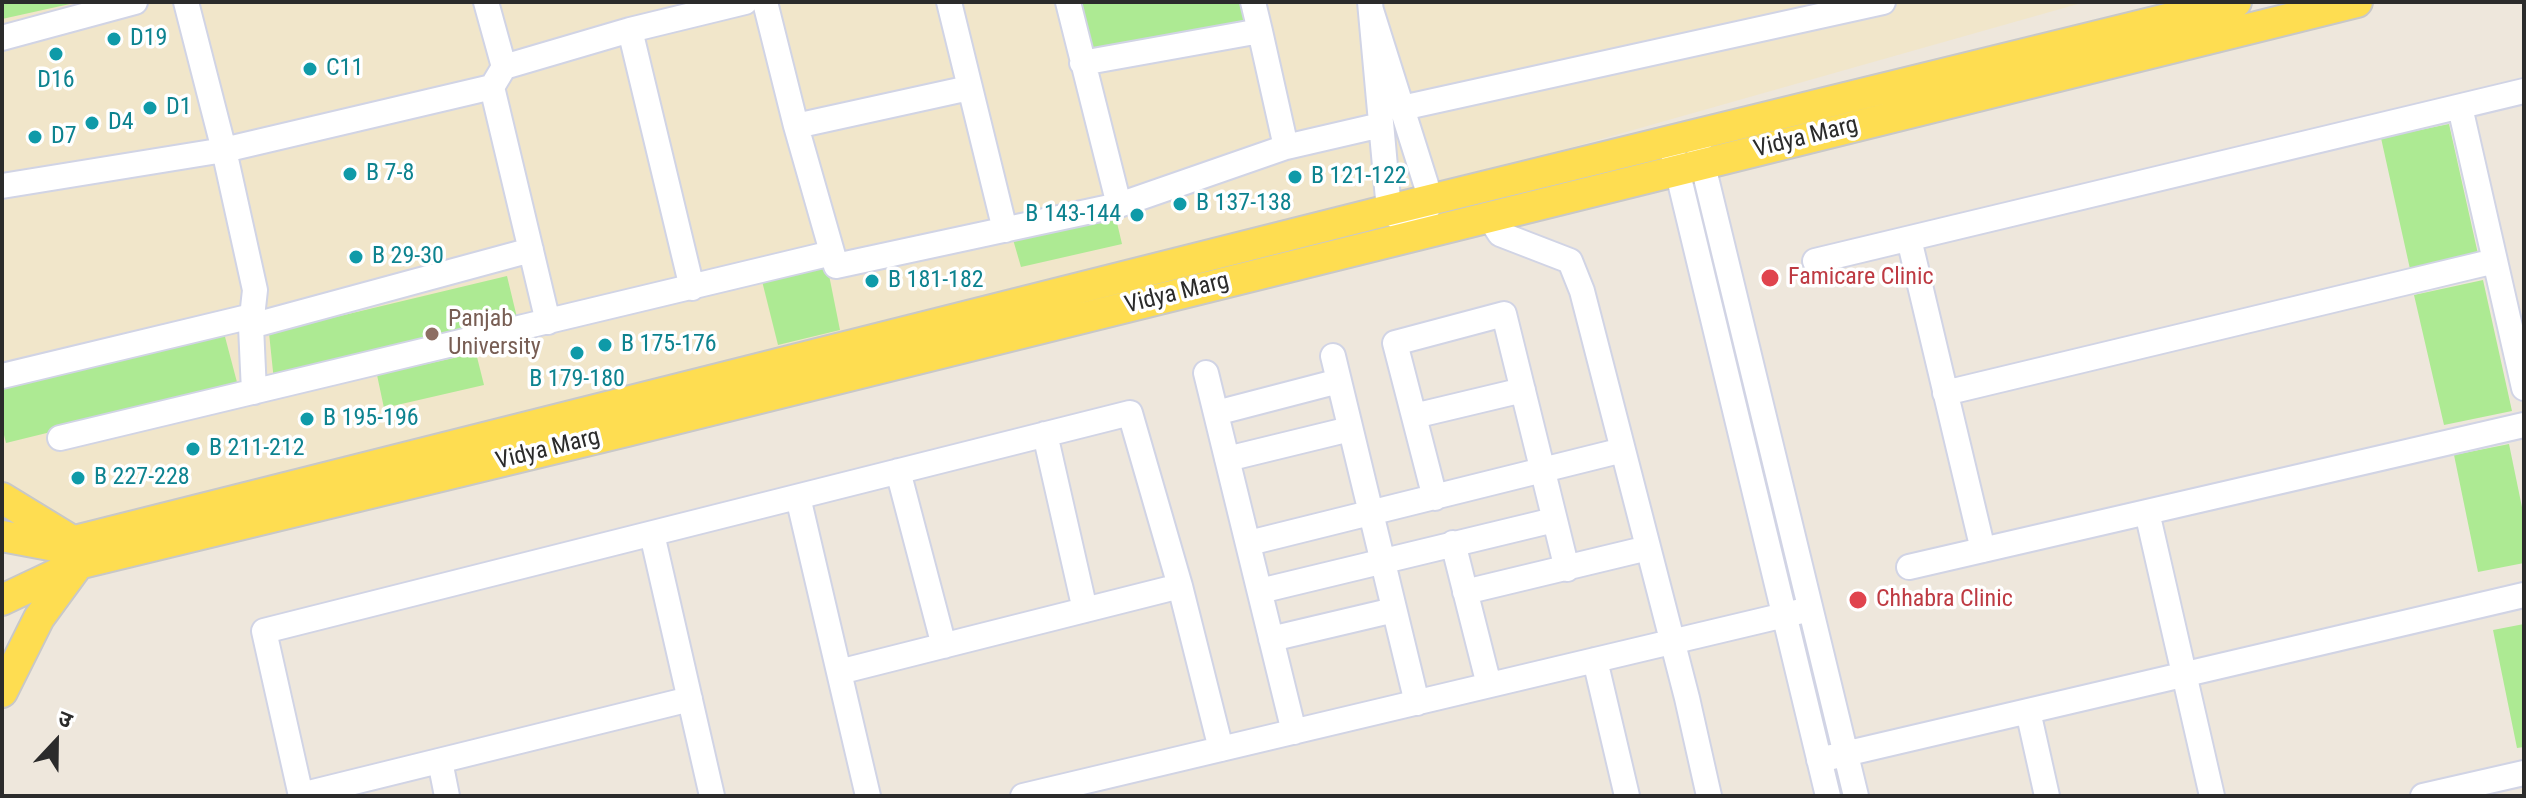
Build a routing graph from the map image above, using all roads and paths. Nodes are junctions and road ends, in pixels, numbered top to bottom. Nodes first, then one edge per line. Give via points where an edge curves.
1 (135, 2) edge
2 (186, 2) edge
3 (486, 2) edge
4 (745, 2) edge
5 (765, 2) edge
6 (949, 2) edge
7 (1068, 2) edge
8 (1253, 2) edge
9 (1883, 2) edge
10 (2236, 2) edge
11 (2357, 2) edge
12 (1371, 6) edge
13 (676, 10) edge
14 (630, 30) junction
15 (1260, 31) junction
16 (2, 38) edge
17 (1082, 63) junction
18 (498, 77) junction
19 (969, 88) junction
20 (2524, 91) edge
21 (2460, 107) junction
22 (1402, 108) junction
23 (1381, 125) junction
24 (796, 126) junction
25 (1286, 147) junction
26 (224, 150) junction
27 (1686, 153) junction
28 (2, 186) edge
29 (1431, 200) junction
30 (1119, 205) junction
31 (1389, 210) junction
32 (1489, 217) junction
33 (1005, 230) junction
34 (1417, 234) junction
35 (1909, 239) junction
36 (531, 250) junction
37 (832, 253) junction
38 (1815, 261) dead end
39 (2495, 261) junction
40 (692, 288) junction
41 (252, 321) junction
42 (548, 322) junction
43 (1333, 356) dead end
44 (1206, 373) dead end
45 (2, 376) edge
46 (1339, 381) junction
47 (2524, 388) edge
48 (1523, 390) junction
49 (254, 392) junction
50 (1945, 393) junction
51 (1216, 413) junction
52 (1414, 416) junction
53 (2524, 425) edge
54 (1350, 429) junction
55 (1045, 434) junction
56 (60, 438) dead end
57 (1623, 450) junction
58 (1227, 459) junction
59 (1542, 470) junction
60 (898, 471) junction
61 (798, 497) junction
62 (2, 498) edge
63 (1435, 498) junction
64 (2147, 512) junction
65 (1370, 513) junction
66 (1554, 520) junction
67 (652, 534) junction
68 (2, 536) edge
69 (1249, 543) junction
70 (1453, 543) junction
71 (1648, 548) junction
72 (1983, 550) junction
73 (76, 553) junction
74 (1382, 560) junction
75 (1909, 567) dead end
76 (1567, 569) junction
77 (1180, 586) junction
78 (1260, 591) junction
79 (1465, 592) junction
80 (2524, 595) edge
81 (2, 600) edge
82 (1810, 609) junction
83 (1085, 610) junction
84 (1394, 610) junction
85 (1784, 615) junction
86 (1271, 639) junction
87 (1672, 642) junction
88 (944, 646) junction
89 (1595, 660) junction
90 (839, 672) junction
91 (2184, 675) junction
92 (1489, 685) junction
93 (2, 692) edge
94 (690, 699) junction
95 (1417, 703) junction
96 (2028, 711) junction
97 (1294, 732) junction
98 (1221, 749) junction
99 (1846, 754) junction
100 (1819, 760) junction
101 (440, 761) junction
102 (2524, 773) edge
103 (301, 796) edge
104 (447, 796) edge
105 (712, 796) edge
106 (868, 796) edge
107 (1023, 796) edge
108 (1627, 796) edge
109 (1709, 796) edge
110 (1828, 796) edge
111 (1856, 796) edge
112 (2047, 796) edge
113 (2212, 796) edge
114 (2423, 796) edge

1 - 16 street
2 - 26 street
3 - 18 street
4 - 13 street
5 - 24 street
6 - 19 street
7 - 17 street
8 - 15 street
9 - 22 street
10 - 27 main road, Vidya Marg
11 - 27 main road, Vidya Marg
12 - 22 street
12 - 23 street
13 - 14 street
14 - 18 street
14 - 40 street
15 - 17 street
15 - 25 street
17 - 30 street
18 - 26 street
18 - 36 street
19 - 24 street
19 - 33 street
20 - 21 street
21 - 35 street
21 - 39 street
22 - 29 street
23 - 25 street
23 - 31 street
24 - 37 street
25 - 30 street
26 - 28 street
26 - 41 street via 255,290
27 - 29 main road, Vidya Marg
27 - 32 main road, Vidya Marg
27 - 82 street
27 - 85 street
29 - 31 main road, Vidya Marg
29 - 34 street
30 - 33 street
31 - 34 street
31 - 73 main road, Vidya Marg
32 - 34 main road, Vidya Marg
32 - 57 street via 1500,234 1570,261
33 - 37 street via 836,266
34 - 73 main road, Vidya Marg via 627,431
35 - 38 street
35 - 50 street
36 - 41 street
36 - 42 street
37 - 40 street
39 - 47 street
39 - 50 street
40 - 42 street
41 - 45 street
41 - 49 street
42 - 49 street
43 - 46 street
44 - 51 street
46 - 51 street
46 - 54 street
48 - 52 street
48 - 52 street via 1504,314 1395,343
48 - 59 street
49 - 56 street
50 - 72 street
51 - 58 street
52 - 63 street
53 - 64 street
54 - 58 street
54 - 65 street
55 - 60 street
55 - 77 street via 1130,413
55 - 83 street
57 - 59 street
57 - 71 street
58 - 69 street
59 - 63 street
59 - 66 street
60 - 61 street
60 - 88 street
61 - 67 street
61 - 90 street
62 - 73 main road
63 - 65 street
64 - 72 street
64 - 91 street
65 - 69 street
65 - 74 street
66 - 70 street
66 - 76 street
67 - 94 street
67 - 103 street via 264,631
68 - 73 main road, Vidya Marg
69 - 78 street
70 - 74 street
70 - 79 street
71 - 76 street
71 - 87 street
72 - 75 street
73 - 81 main road, Vidya Marg
73 - 93 main road
74 - 78 street
74 - 84 street
76 - 79 street
77 - 83 street
77 - 98 street
78 - 86 street
79 - 92 street
80 - 91 street
82 - 85 street
82 - 99 street
83 - 88 street
84 - 86 street
84 - 95 street
85 - 87 street
85 - 100 street
86 - 97 street
87 - 89 street
87 - 109 street
88 - 90 street
89 - 92 street
89 - 108 street
90 - 106 street
91 - 96 street
91 - 113 street
92 - 95 street
94 - 101 street
94 - 105 street
95 - 97 street
96 - 99 street
96 - 112 street
97 - 98 street
98 - 107 street
99 - 100 street
99 - 111 street
100 - 110 street
101 - 103 street
101 - 104 street
102 - 114 street

